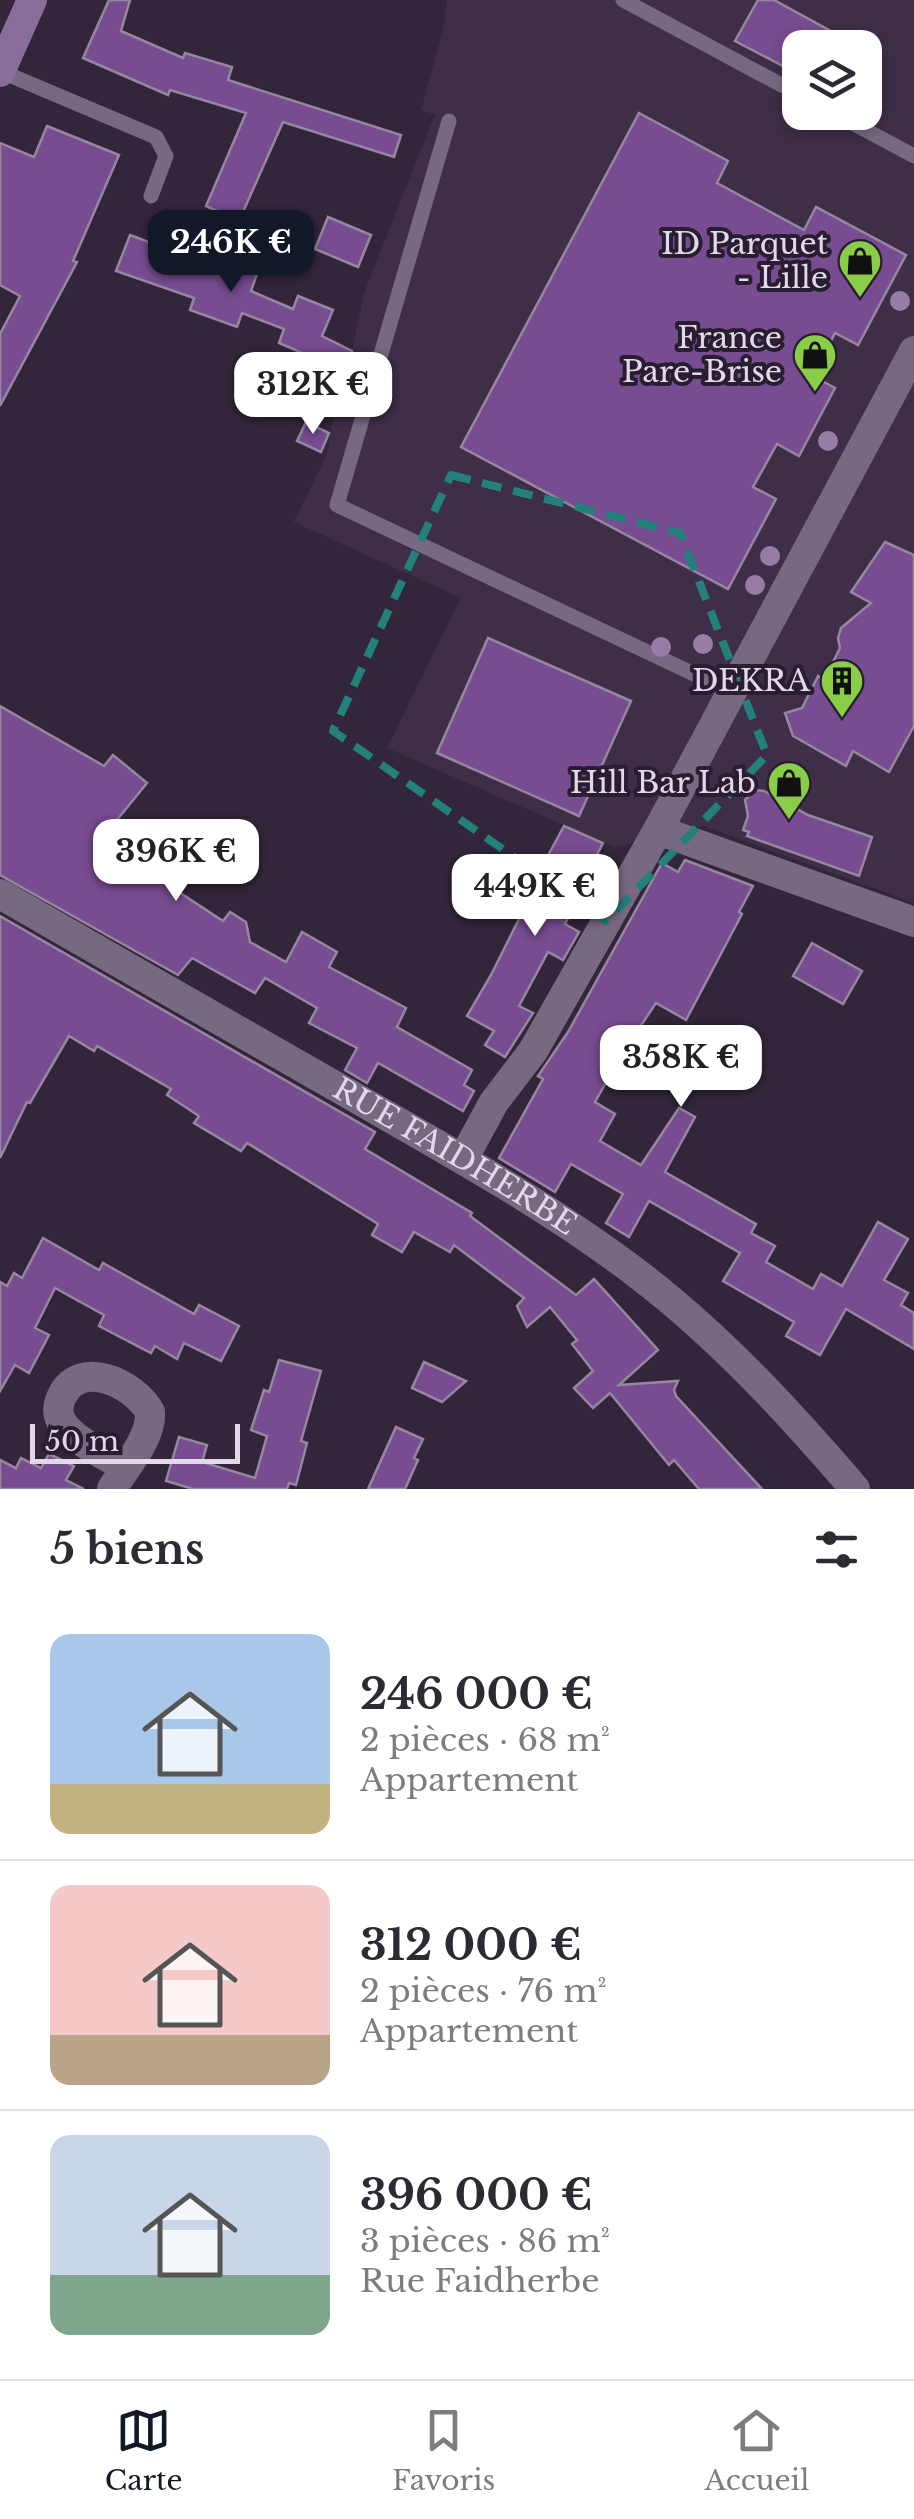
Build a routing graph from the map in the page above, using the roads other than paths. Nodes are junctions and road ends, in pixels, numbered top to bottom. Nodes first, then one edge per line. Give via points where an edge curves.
1 (32, 0) edge
2 (622, 0) edge
3 (0, 71) edge
4 (782, 85) edge
5 (448, 120) dead end
6 (866, 130) edge
7 (914, 156) edge
8 (151, 196) dead end
9 (914, 350) edge
10 (734, 692) junction
11 (658, 830) junction
12 (0, 894) edge
13 (914, 922) edge
14 (463, 1159) junction
15 (854, 1489) edge

1 - 3 street
2 - 4 lane
3 - 8 lane via 156,137 166,156
5 - 10 lane via 337,505
6 - 7 lane
9 - 10 street
10 - 11 street
11 - 13 street
11 - 14 street via 534,1050 494,1102
12 - 14 street, RUE FAIDHERBE
14 - 15 street, RUE FAIDHERBE via 660,1292 745,1371

